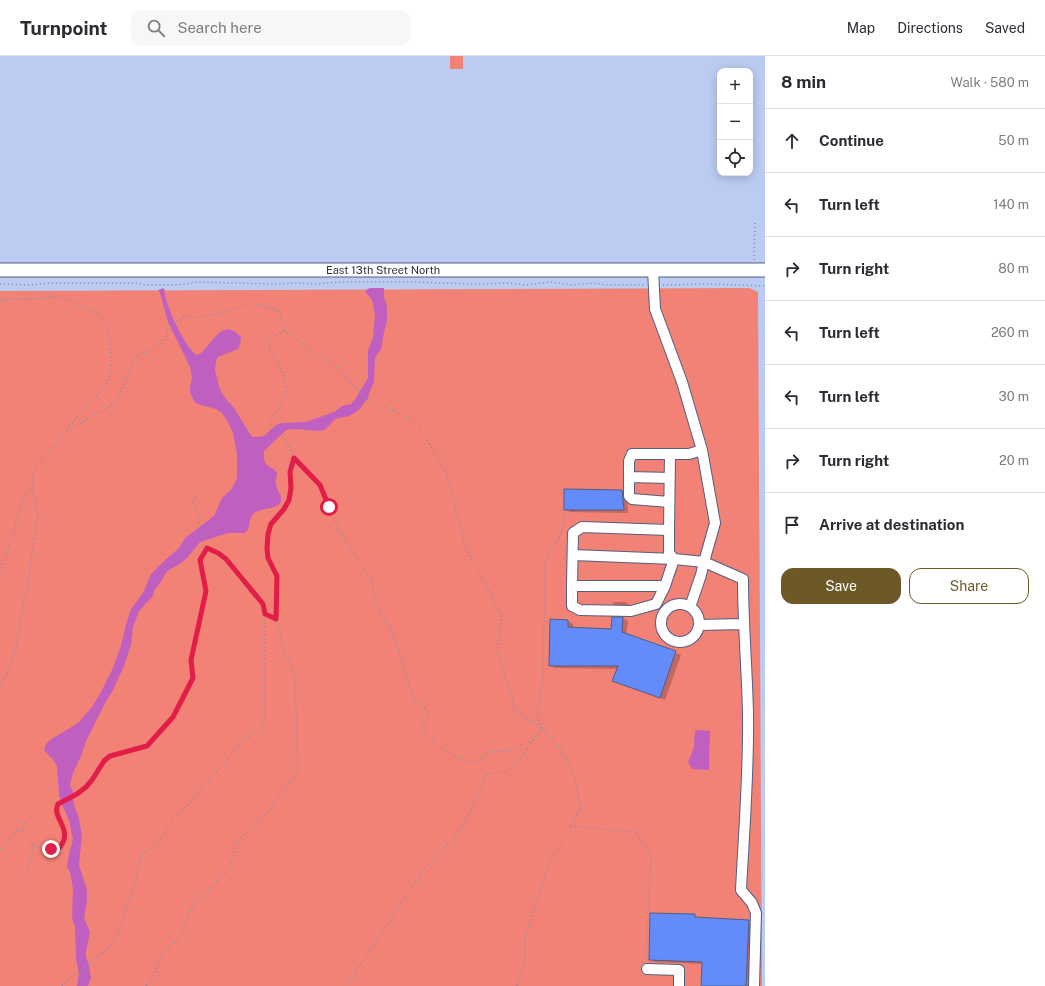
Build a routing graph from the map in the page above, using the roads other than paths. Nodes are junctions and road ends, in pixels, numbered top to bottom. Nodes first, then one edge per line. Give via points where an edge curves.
1 (0, 270) edge
2 (653, 270) junction
3 (759, 270) edge
4 (702, 450) junction
5 (670, 454) junction
6 (629, 477) junction
7 (670, 478) junction
8 (669, 502) junction
9 (669, 530) junction
10 (573, 555) junction
11 (674, 559) junction
12 (704, 562) junction
13 (572, 586) junction
14 (665, 586) junction
15 (690, 606) junction
16 (743, 624) junction
17 (699, 625) junction
18 (647, 969) road end
19 (678, 986) edge
20 (754, 986) edge

1 - 2 main road, East 13th Street North
2 - 3 main road, East 13th Street North
2 - 4 lane via 655,310 682,382
4 - 5 lane via 689,454
4 - 12 lane via 715,523
5 - 6 lane via 632,454 629,461
5 - 7 lane
6 - 7 lane
6 - 8 lane via 629,496 632,499
7 - 8 lane
8 - 9 lane
9 - 10 lane via 582,527 573,533
9 - 11 lane via 668,553
10 - 11 lane
10 - 13 lane
11 - 12 lane
11 - 14 lane
12 - 15 lane
12 - 16 lane via 743,579
13 - 14 lane
13 - 14 lane via 572,606 580,610 631,611 656,604
15 - 17 lane via 698,616
15 - 17 lane via 678,604 667,610 662,621 664,633 674,641 686,641 696,634
16 - 17 lane
16 - 20 lane via 748,713 741,890 755,908
18 - 19 lane via 679,970

